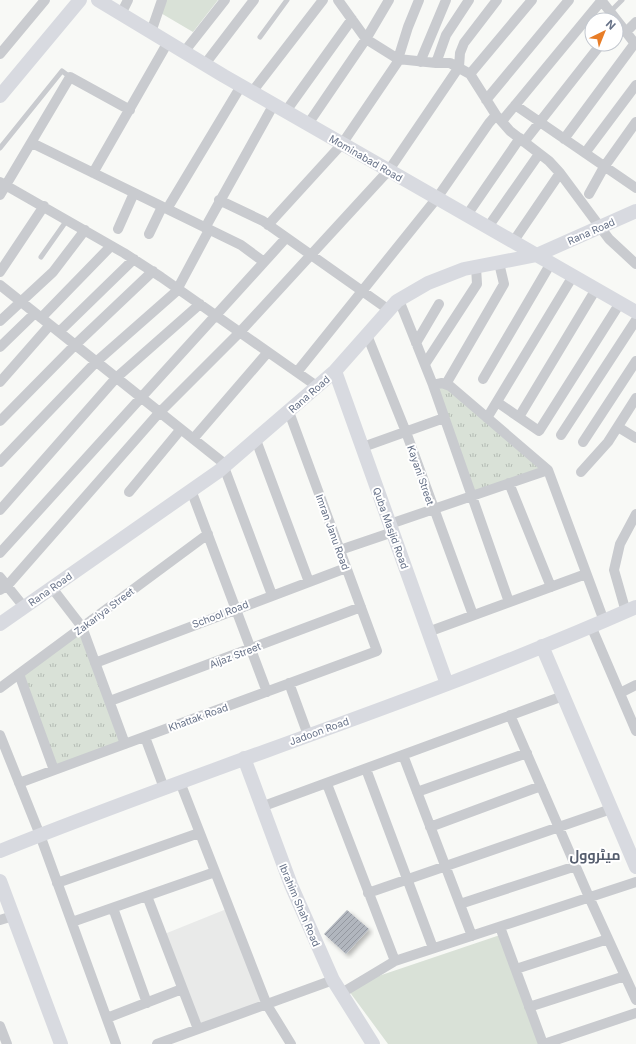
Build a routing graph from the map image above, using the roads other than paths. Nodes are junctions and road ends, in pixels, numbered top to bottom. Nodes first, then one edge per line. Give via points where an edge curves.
1 (45, 0) edge
2 (80, 0) edge
3 (98, 0) edge
4 (128, 0) edge
5 (162, 0) edge
6 (225, 0) edge
7 (254, 0) edge
8 (287, 0) edge
9 (323, 0) edge
10 (338, 0) edge
11 (389, 0) edge
12 (419, 0) edge
13 (446, 0) edge
14 (470, 0) edge
15 (497, 0) edge
16 (532, 0) edge
17 (569, 0) edge
18 (601, 0) edge
19 (622, 0) edge
20 (611, 10) joint
21 (121, 14) junction
22 (352, 19) junction
23 (636, 22) edge
24 (624, 30) edge
25 (151, 32) junction
26 (626, 32) junction
27 (260, 37) dead end
28 (366, 39) junction
29 (168, 42) junction
30 (636, 44) edge
31 (184, 52) junction
32 (595, 52) edge
33 (0, 54) edge
34 (399, 59) junction
35 (420, 62) junction
36 (436, 63) junction
37 (205, 64) junction
38 (459, 67) junction
39 (470, 74) junction
40 (70, 77) junction
41 (636, 85) edge
42 (247, 89) junction
43 (0, 96) edge
44 (486, 100) junction
45 (515, 105) junction
46 (280, 108) junction
47 (130, 110) junction
48 (499, 118) junction
49 (540, 122) junction
50 (636, 122) edge
51 (308, 124) junction
52 (564, 139) junction
53 (522, 140) junction
54 (32, 144) junction
55 (342, 144) junction
56 (0, 148) edge
57 (539, 154) junction
58 (585, 154) junction
59 (604, 167) junction
60 (389, 170) junction
61 (560, 173) junction
62 (93, 174) junction
63 (3, 184) edge
64 (636, 188) edge
65 (134, 193) junction
66 (589, 194) dead end
67 (0, 195) edge
68 (437, 198) junction
69 (219, 200) junction
70 (44, 206) junction
71 (165, 208) junction
72 (636, 211) edge
73 (467, 215) junction
74 (66, 220) junction
75 (268, 225) junction
76 (488, 227) junction
77 (599, 228) junction
78 (118, 229) dead end
79 (207, 229) junction
80 (85, 230) junction
81 (149, 234) dead end
82 (286, 238) junction
83 (514, 242) junction
84 (111, 246) junction
85 (312, 254) junction
86 (537, 255) junction
87 (41, 257) dead end
88 (134, 260) junction
89 (634, 260) edge
90 (264, 262) junction
91 (499, 262) junction
92 (551, 264) junction
93 (476, 267) junction
94 (153, 271) junction
95 (0, 272) edge
96 (573, 276) junction
97 (1, 287) edge
98 (178, 289) junction
99 (596, 289) junction
100 (362, 290) junction
101 (21, 302) junction
102 (620, 303) junction
103 (200, 304) junction
104 (439, 304) dead end
105 (394, 305) junction
106 (636, 312) edge
107 (215, 314) junction
108 (38, 316) junction
109 (636, 320) edge
110 (0, 321) edge
111 (50, 325) junction
112 (59, 332) junction
113 (240, 332) junction
114 (367, 335) junction
115 (416, 343) junction
116 (75, 345) junction
117 (0, 347) edge
118 (268, 352) junction
119 (636, 361) edge
120 (96, 362) junction
121 (425, 364) junction
122 (336, 371) junction
123 (297, 372) junction
124 (116, 378) junction
125 (483, 378) dead end
126 (0, 382) edge
127 (446, 384) junction
128 (433, 385) junction
129 (318, 387) junction
130 (140, 397) junction
131 (636, 398) edge
132 (497, 402) junction
133 (288, 412) junction
134 (160, 413) junction
135 (519, 417) junction
136 (444, 418) junction
137 (487, 418) junction
138 (0, 420) edge
139 (618, 427) junction
140 (181, 429) junction
141 (406, 432) junction
142 (561, 436) dead end
143 (636, 438) edge
144 (193, 439) junction
145 (256, 440) junction
146 (583, 442) dead end
147 (362, 447) junction
148 (0, 462) edge
149 (225, 466) junction
150 (548, 470) junction
151 (581, 472) dead end
152 (510, 483) junction
153 (191, 490) junction
154 (129, 492) dead end
155 (472, 496) junction
156 (433, 509) junction
157 (0, 510) edge
158 (636, 514) edge
159 (391, 528) junction
160 (208, 534) junction
161 (340, 550) junction
162 (0, 553) edge
163 (346, 568) junction
164 (586, 574) junction
165 (0, 577) edge
166 (309, 582) junction
167 (551, 587) junction
168 (3, 588) edge
169 (52, 588) junction
170 (272, 595) junction
171 (509, 602) junction
172 (24, 607) junction
173 (361, 607) junction
174 (235, 608) junction
175 (631, 609) edge
176 (473, 615) junction
177 (604, 621) junction
178 (0, 624) edge
179 (591, 626) junction
180 (82, 627) junction
181 (428, 632) junction
182 (542, 646) junction
183 (251, 649) junction
184 (377, 651) joint
185 (95, 663) junction
186 (19, 674) junction
187 (289, 683) junction
188 (447, 684) junction
189 (636, 685) edge
190 (0, 688) edge
191 (267, 692) junction
192 (620, 693) junction
193 (563, 696) junction
194 (110, 702) junction
195 (510, 715) junction
196 (636, 729) edge
197 (0, 735) edge
198 (308, 735) junction
199 (145, 737) junction
200 (125, 744) junction
201 (527, 753) junction
202 (403, 755) junction
203 (244, 758) junction
204 (366, 769) junction
205 (54, 770) junction
206 (180, 782) junction
207 (19, 783) junction
208 (327, 784) junction
209 (541, 786) junction
210 (164, 788) junction
211 (417, 792) junction
212 (261, 807) junction
213 (611, 809) junction
214 (430, 827) junction
215 (559, 827) junction
216 (200, 833) junction
217 (40, 835) junction
218 (0, 851) edge
219 (635, 862) edge
220 (576, 866) junction
221 (446, 867) junction
222 (215, 872) junction
223 (408, 880) junction
224 (0, 881) edge
225 (636, 882) edge
226 (57, 883) junction
227 (368, 893) junction
228 (147, 896) junction
229 (589, 897) junction
230 (460, 904) junction
231 (113, 908) junction
232 (6, 918) edge
233 (72, 922) junction
234 (500, 926) junction
235 (472, 936) junction
236 (608, 939) junction
237 (433, 948) junction
238 (395, 961) junction
239 (516, 969) junction
240 (625, 976) junction
241 (333, 980) junction
242 (182, 989) junction
243 (340, 994) junction
244 (636, 1000) edge
245 (147, 1003) junction
246 (267, 1005) junction
247 (530, 1007) junction
248 (636, 1013) edge
249 (107, 1018) junction
250 (0, 1026) edge
251 (198, 1029) junction
252 (7, 1044) edge
253 (61, 1044) edge
254 (116, 1044) edge
255 (156, 1044) edge
256 (291, 1044) edge
257 (373, 1044) edge
258 (543, 1044) edge

1 - 33 street
2 - 43 street
3 - 21 street, Mominabad Road
4 - 21 street
5 - 25 street
6 - 31 street
7 - 37 street
8 - 27 lane
9 - 42 street
10 - 22 street
11 - 28 street
12 - 34 street
13 - 35 street
14 - 36 street via 446,35
15 - 38 street via 464,43
16 - 39 street
17 - 44 street
18 - 20 street
18 - 45 street
19 - 20 lane
21 - 25 street, Mominabad Road
22 - 28 street
22 - 46 street
23 - 26 street
24 - 26 street
25 - 29 street, Mominabad Road
26 - 30 street
28 - 34 street
28 - 51 street
29 - 31 street, Mominabad Road
29 - 47 street
30 - 52 street
31 - 37 street, Mominabad Road
32 - 49 street
34 - 35 street
34 - 55 street
35 - 36 street
36 - 38 street via 450,63
37 - 42 street, Mominabad Road
38 - 39 street
38 - 60 street
39 - 44 street
40 - 47 street
40 - 54 street
40 - 56 lane via 62,71
41 - 58 street
42 - 46 street, Mominabad Road
42 - 71 street
44 - 48 street
45 - 48 street
45 - 49 street
46 - 51 street, Mominabad Road
46 - 69 street
47 - 62 street
48 - 53 street
48 - 68 street via 489,123
49 - 52 street
49 - 53 street
50 - 59 street
51 - 55 street, Mominabad Road
52 - 58 street
53 - 57 street
53 - 73 street
54 - 62 street
54 - 63 street
55 - 60 street, Mominabad Road
55 - 75 street
57 - 61 street
57 - 76 street
58 - 59 street
59 - 64 street
59 - 66 street
60 - 68 street, Mominabad Road
60 - 85 street
61 - 77 street
61 - 83 street
62 - 65 street
63 - 67 street
63 - 70 street
65 - 71 street
65 - 78 street
68 - 73 street, Mominabad Road
68 - 100 street
69 - 75 street
69 - 79 street
70 - 74 street
70 - 95 street
71 - 79 street
71 - 81 street
72 - 77 street, Rana Road
73 - 76 street, Mominabad Road
74 - 80 street
74 - 87 lane
75 - 82 street
76 - 83 street, Mominabad Road
77 - 86 street, Rana Road
77 - 89 street
79 - 90 street via 241,245
79 - 98 street
80 - 84 street
80 - 101 street via 53,272
82 - 85 street
82 - 90 street
83 - 86 street, Mominabad Road
84 - 88 street
84 - 108 street
85 - 100 street
85 - 113 street
86 - 91 street, Rana Road
86 - 92 street, Mominabad Road
88 - 94 street
88 - 112 street
90 - 107 street
91 - 93 street, Rana Road
91 - 127 street via 504,284
92 - 96 street, Mominabad Road
92 - 125 street
93 - 105 street, Rana Road via 428,282
93 - 121 street via 477,284
94 - 98 street
94 - 116 street
96 - 99 street, Mominabad Road
96 - 132 street
97 - 101 street
98 - 103 street
98 - 120 street
99 - 102 street, Mominabad Road
99 - 135 street
100 - 105 street
100 - 123 street
101 - 108 street
101 - 110 street
102 - 106 street, Mominabad Road
102 - 135 street via 539,431
103 - 107 street
103 - 124 street
104 - 115 street
105 - 114 street, Rana Road
105 - 115 street
107 - 113 street
107 - 130 street
108 - 111 street
108 - 117 street
109 - 142 street
111 - 112 street
111 - 126 street
112 - 116 street
113 - 118 street
113 - 134 street
114 - 122 street, Rana Road
114 - 141 street, Kayani Street
115 - 121 street
116 - 120 street
116 - 138 street
118 - 123 street
118 - 144 street
119 - 146 street
120 - 124 street
120 - 148 street
121 - 128 street
122 - 129 street, Rana Road
122 - 147 street, Quba Masjid Road
123 - 129 street
124 - 130 street
124 - 157 street
127 - 128 street
127 - 137 street
128 - 136 street
129 - 133 street, Rana Road
130 - 134 street
130 - 162 street
131 - 139 street
132 - 135 street
132 - 137 street
133 - 145 street, Rana Road
133 - 161 street, Imran Janu Road
134 - 140 street
134 - 168 street
136 - 141 street
136 - 155 street
137 - 150 street
139 - 143 street
139 - 151 street
140 - 144 street
140 - 154 street
141 - 147 street
141 - 156 street, Kayani Street
144 - 149 street
145 - 149 street, Rana Road
145 - 166 street
147 - 159 street, Quba Masjid Road
149 - 153 street, Rana Road
149 - 170 street
150 - 152 street
150 - 164 street
152 - 155 street
152 - 167 street
153 - 160 street
153 - 169 street, Rana Road
155 - 156 street
155 - 171 street
156 - 159 street
156 - 176 street, Kayani Street
158 - 175 street via 620,544 614,570
159 - 161 street
159 - 181 street, Quba Masjid Road
160 - 174 street
160 - 180 street, Zakariya Street
161 - 163 street, Imran Janu Road
163 - 166 street, School Road
163 - 173 street, Imran Janu Road
164 - 167 street
164 - 177 street
165 - 168 street
166 - 170 street, School Road
167 - 171 street
168 - 172 street
169 - 172 street, Rana Road
169 - 180 street
170 - 174 street, School Road
171 - 176 street
172 - 178 street, Rana Road
173 - 183 street, Aijaz Street
173 - 184 street, Imran Janu Road
174 - 183 street
174 - 185 street, School Road
175 - 177 street, Jadoon Road
176 - 181 street
177 - 179 street, Jadoon Road
179 - 182 street, Jadoon Road
179 - 192 street
180 - 185 street
180 - 186 street, Zakariya Street
181 - 188 street, Quba Masjid Road
182 - 188 street, Jadoon Road
182 - 193 street
183 - 191 street
183 - 194 street, Aijaz Street
184 - 187 street, Khattak Road
185 - 194 street
186 - 190 street, Zakariya Street
186 - 205 street
187 - 191 street, Khattak Road
187 - 198 street
188 - 198 street, Jadoon Road
189 - 192 street
191 - 199 street, Khattak Road
192 - 196 street
193 - 195 street
193 - 213 street
194 - 200 street
195 - 201 street
195 - 202 street
197 - 207 street
198 - 203 street, Jadoon Road
199 - 200 street, Khattak Road
199 - 210 street
200 - 205 street, Khattak Road
201 - 209 street
201 - 211 street
202 - 204 street
202 - 211 street
203 - 206 street, Jadoon Road
203 - 212 street, Ibrahim Shah Road
204 - 208 street
204 - 223 street
205 - 207 street, Khattak Road
206 - 210 street, Jadoon Road
206 - 216 street
207 - 217 street
208 - 212 street
208 - 227 street
209 - 214 street
209 - 215 street
210 - 217 street, Jadoon Road
211 - 214 street
212 - 241 street, Ibrahim Shah Road via 291,885
213 - 215 street
213 - 219 street
214 - 221 street
215 - 220 street
215 - 221 street
216 - 222 street
216 - 226 street
217 - 218 street, Jadoon Road
217 - 226 street
220 - 229 street
220 - 230 street
221 - 223 street
221 - 230 street
222 - 228 street
222 - 246 street
223 - 227 street
223 - 237 street
224 - 232 street
225 - 229 street
226 - 233 street
227 - 238 street
228 - 231 street
228 - 242 street
229 - 234 street
229 - 236 street
230 - 235 street
231 - 233 street
231 - 245 street
232 - 253 street
233 - 249 street
234 - 235 street
234 - 239 street
235 - 237 street
236 - 239 street
236 - 240 street
237 - 238 street
238 - 243 street
239 - 247 street
240 - 244 street
240 - 247 street
241 - 243 street, Ibrahim Shah Road
241 - 246 street
242 - 245 street
242 - 251 street
243 - 257 street, Ibrahim Shah Road
245 - 249 street
246 - 251 street
246 - 256 street
247 - 258 street
248 - 258 street
249 - 254 street
250 - 252 street
251 - 255 street

